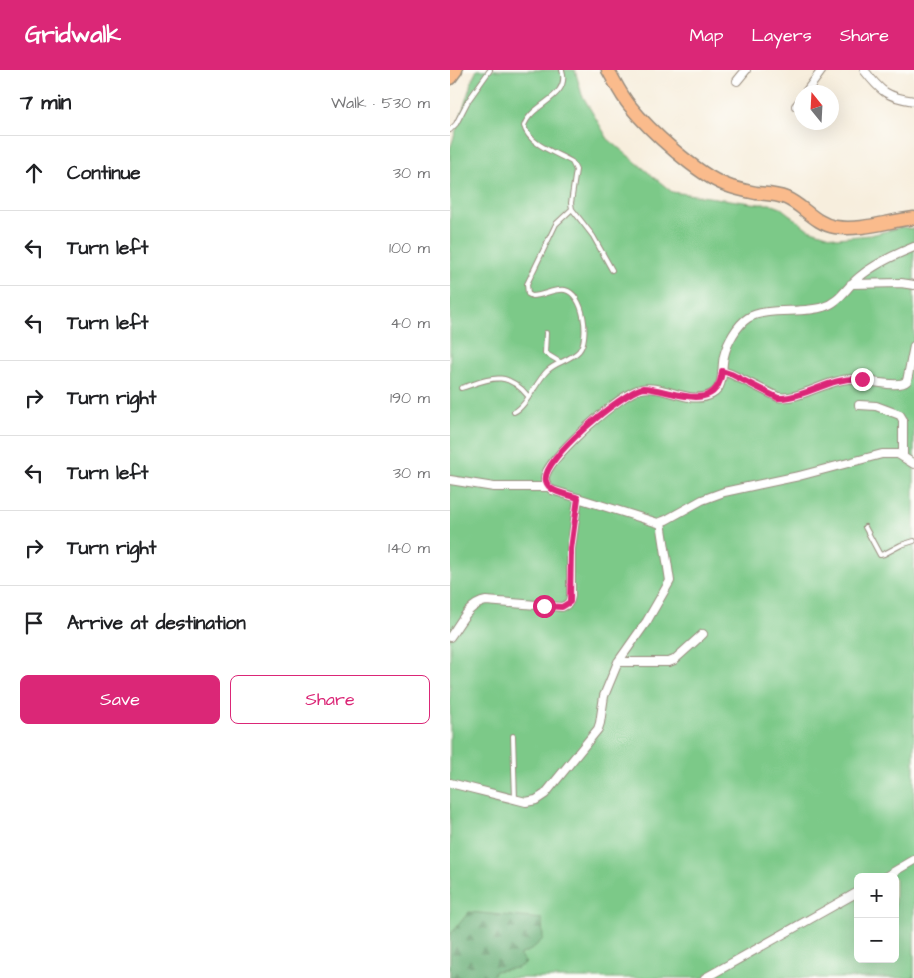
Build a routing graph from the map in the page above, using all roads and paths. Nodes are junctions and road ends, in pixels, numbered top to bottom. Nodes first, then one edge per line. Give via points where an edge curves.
1 (456, 70) edge
2 (490, 70) edge
3 (562, 70) edge
4 (608, 70) edge
5 (746, 70) edge
6 (822, 70) edge
7 (864, 70) edge
8 (450, 78) edge
9 (737, 81) dead end
10 (811, 85) edge
11 (914, 101) edge
12 (450, 130) edge
13 (572, 209) junction
14 (914, 218) edge
15 (914, 247) edge
16 (612, 270) dead end
17 (852, 284) junction
18 (914, 285) edge
19 (546, 333) dead end
20 (914, 346) edge
21 (560, 362) junction
22 (722, 371) junction
23 (461, 388) dead end
24 (528, 396) junction
25 (859, 405) dead end
26 (514, 412) dead end
27 (904, 456) junction
28 (914, 464) edge
29 (450, 480) edge
30 (548, 487) junction
31 (578, 498) junction
32 (662, 522) junction
33 (864, 527) dead end
34 (914, 541) edge
35 (703, 634) dead end
36 (450, 637) edge
37 (618, 662) junction
38 (514, 736) dead end
39 (450, 783) edge
40 (515, 800) junction
41 (914, 860) edge
42 (892, 873) edge
43 (854, 894) edge
44 (705, 978) edge

1 - 8 main road
2 - 12 lane
3 - 13 lane via 560,90 530,114 524,126 530,137 575,166
4 - 14 main road via 642,120 713,179 742,190 784,197 834,227
5 - 9 street
6 - 10 street
7 - 11 street via 889,95
13 - 16 lane
13 - 21 lane via 556,224 526,290 532,296 565,290 577,300 585,341 579,351
15 - 17 street via 881,262
17 - 18 street
17 - 22 street via 823,308 766,312 749,317 727,345
19 - 21 lane via 545,353
20 - 22 street via 907,381 900,385 844,379 794,396 778,398
21 - 24 lane via 547,371
22 - 30 street via 718,389 711,395 696,397 651,388 636,390 600,416 559,453 545,474
23 - 24 lane via 504,378 517,383
24 - 26 lane
25 - 27 street via 876,406 900,415 903,420
27 - 28 street
27 - 32 street via 882,454 724,492
29 - 30 street via 494,487
30 - 31 street
31 - 32 street
31 - 36 street via 568,605 479,602 469,610
32 - 37 street via 670,581
33 - 34 lane via 880,555
35 - 37 street via 669,662
37 - 40 street via 604,696 598,729 545,794 526,802
38 - 40 lane
39 - 40 street
41 - 42 street
43 - 44 street

